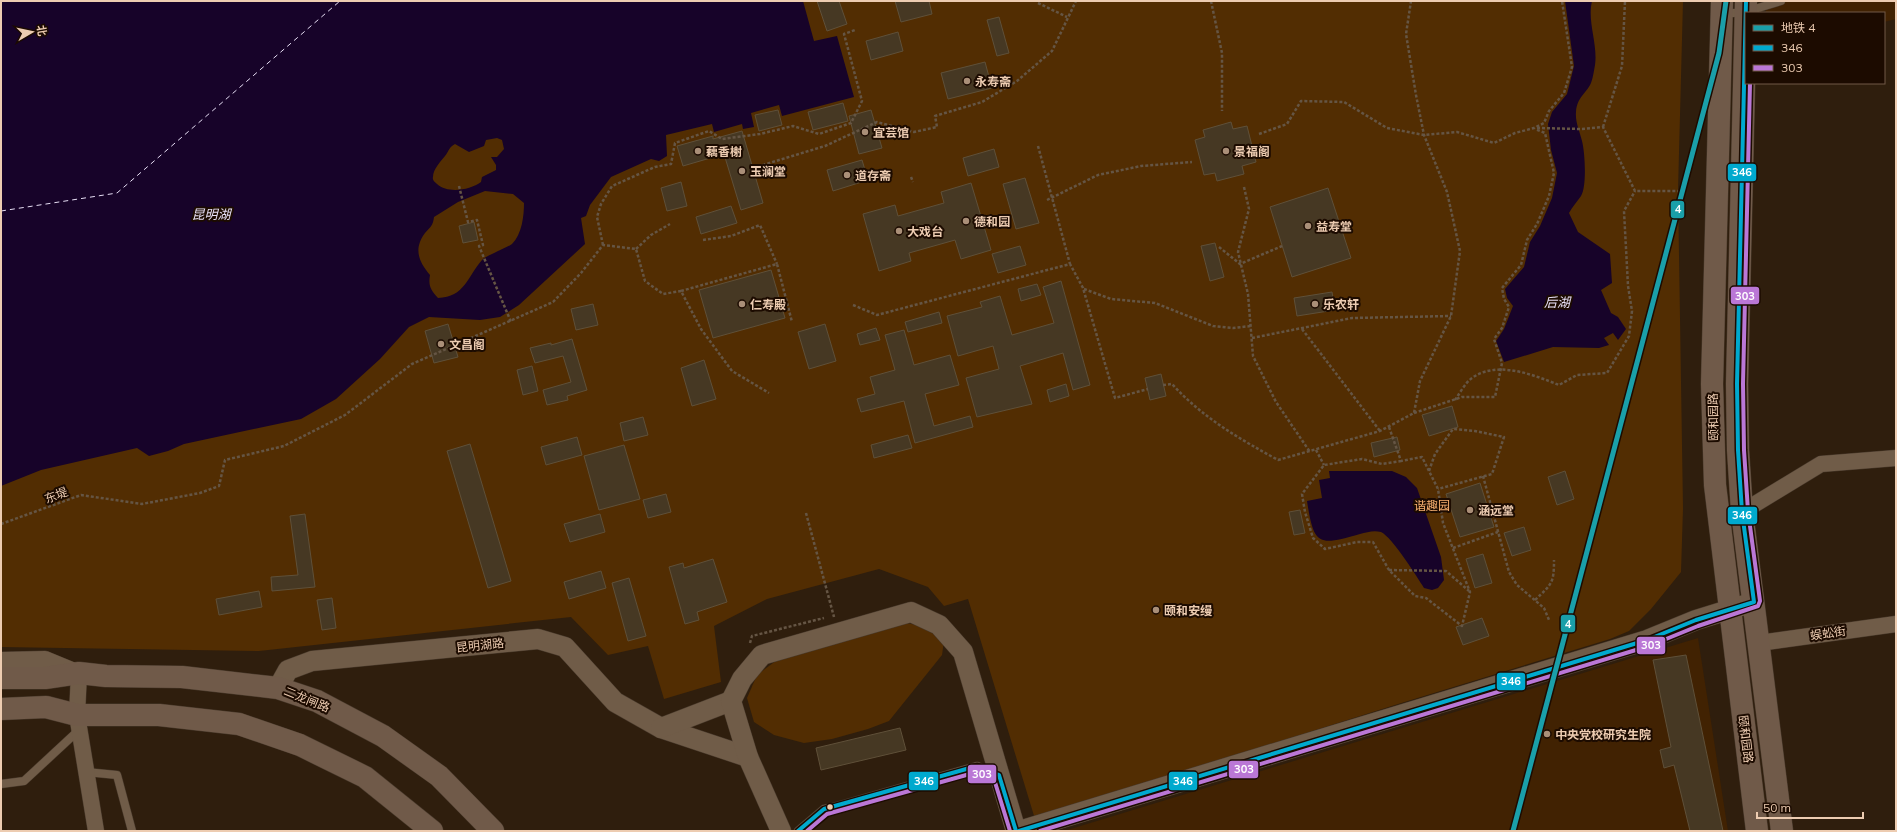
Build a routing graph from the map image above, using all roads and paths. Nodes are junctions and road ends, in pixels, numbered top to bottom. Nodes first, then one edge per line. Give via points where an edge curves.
1 (1076, 1) edge
2 (1211, 1) edge
3 (1411, 1) edge
4 (1562, 1) edge
5 (1625, 1) edge
6 (1781, 1) edge
7 (1038, 3) dead end
8 (1722, 7) edge
9 (1746, 7) edge
10 (1067, 17) junction
11 (855, 30) dead end
12 (1745, 49) edge
13 (1222, 111) dead end
14 (1603, 127) junction
15 (1534, 128) junction
16 (1259, 134) dead end
17 (1424, 135) junction
18 (1038, 146) dead end
19 (1192, 162) dead end
20 (753, 168) dead end
21 (911, 177) dead end
22 (913, 182) dead end
23 (459, 186) dead end
24 (1244, 187) dead end
25 (1635, 191) junction
26 (1678, 191) dead end
27 (1052, 198) junction
28 (1047, 200) dead end
29 (670, 224) dead end
30 (702, 240) dead end
31 (603, 245) junction
32 (1282, 246) dead end
33 (1218, 247) dead end
34 (636, 249) junction
35 (777, 264) junction
36 (1070, 264) junction
37 (1240, 264) junction
38 (1083, 288) junction
39 (681, 291) junction
40 (853, 305) dead end
41 (1451, 316) junction
42 (511, 322) junction
43 (792, 322) dead end
44 (1250, 326) junction
45 (1302, 329) junction
46 (1252, 338) junction
47 (1163, 385) dead end
48 (1148, 389) dead end
49 (769, 393) dead end
50 (1454, 400) junction
51 (1414, 413) junction
52 (1389, 427) junction
53 (1380, 431) junction
54 (1316, 450) junction
55 (1310, 452) junction
56 (1896, 458) edge
57 (1401, 460) junction
58 (1324, 465) junction
59 (1429, 471) junction
60 (1483, 476) junction
61 (1438, 489) junction
62 (1742, 512) junction
63 (806, 513) dead end
64 (1, 524) edge
65 (1498, 532) junction
66 (1452, 548) junction
67 (1554, 560) dead end
68 (1389, 570) junction
69 (1470, 592) junction
70 (1535, 600) junction
71 (1754, 602) junction
72 (1730, 608) junction
73 (1549, 620) dead end
74 (1896, 624) edge
75 (839, 633) junction
76 (1759, 643) junction
77 (1, 660) edge
78 (79, 673) junction
79 (1, 678) edge
80 (278, 688) junction
81 (731, 701) junction
82 (1, 709) edge
83 (78, 723) junction
84 (661, 728) junction
85 (748, 757) junction
86 (86, 772) junction
87 (999, 775) junction
88 (1, 784) edge
89 (96, 831) edge
90 (132, 831) edge
91 (432, 831) edge
92 (492, 831) edge
93 (780, 831) edge
94 (798, 831) edge
95 (1018, 831) edge
96 (1757, 831) edge
97 (1782, 831) edge

1 - 10 path
2 - 13 path via 1222,53
3 - 17 path via 1406,34
4 - 15 path via 1572,67 1564,93 1549,111 1544,123
5 - 14 path via 1622,66
6 - 9 lane
7 - 10 path
8 - 9 lane
8 - 72 main road, 颐和园路 via 1712,384 1715,485
10 - 20 path via 1052,51 1023,76 982,102 935,116 937,127 914,132 877,122 825,146
11 - 31 path via 844,34 862,101 851,123 819,134 793,126 722,139 708,131 675,143 671,164 655,167 612,186 601,204 597,217
12 - 62 main road, 颐和园路 via 1737,384
14 - 15 path
14 - 25 path
15 - 17 path via 1494,143 1456,132
15 - 50 path via 1545,134 1554,173 1549,196 1527,240 1521,265 1502,288 1509,307 1502,328 1494,340 1502,363 1495,398 1462,397
16 - 17 path via 1287,124 1301,101 1344,102 1387,128
17 - 41 path via 1447,192 1460,251
18 - 27 path
19 - 27 path via 1141,166 1098,175
21 - 22 path
23 - 42 path via 468,222 477,220 483,245 479,246
24 - 37 path via 1249,210 1238,252
25 - 26 path
25 - 50 path via 1624,211 1632,311 1629,336 1607,373 1577,375 1559,384 1530,374 1492,369 1472,378
27 - 28 path
27 - 36 path
29 - 34 path via 651,235
30 - 35 path via 731,236 760,225
31 - 34 path
31 - 42 path via 553,302
32 - 37 path
33 - 37 path
34 - 39 path via 645,281 663,294
35 - 39 path
35 - 43 path
36 - 38 path
36 - 40 path via 877,315
37 - 44 path via 1248,294
38 - 44 path via 1111,299 1156,304 1214,326
38 - 48 path via 1115,398
39 - 49 path via 701,330 732,371
41 - 45 path via 1352,318
41 - 51 path via 1420,381
42 - 64 path, 东堤 via 482,332 412,364 345,415 284,446 224,460 219,486 200,493 142,504 80,495
44 - 46 path
45 - 46 path
45 - 53 path
46 - 55 path via 1253,356 1276,402
47 - 55 path via 1172,384 1188,402 1225,430 1278,460
50 - 51 path
51 - 52 path
52 - 53 path
52 - 57 path
53 - 54 path
54 - 55 path
54 - 58 path
56 - 62 street via 1821,464
57 - 58 path via 1382,464 1362,459
57 - 59 path via 1422,457
58 - 68 path via 1302,494 1313,538 1325,549 1357,542 1373,542
59 - 60 path via 1435,454 1453,429 1504,437 1492,474
59 - 61 path
60 - 61 path
60 - 65 path
61 - 66 path via 1442,523
62 - 71 main road, 颐和园路
63 - 75 path
65 - 66 path
65 - 70 path via 1509,572 1516,585
66 - 69 path
67 - 70 path via 1554,580
68 - 69 path via 1446,571
68 - 69 path via 1415,596 1426,598 1462,626
70 - 73 path via 1544,608
71 - 72 street
71 - 76 main road, 颐和园路
72 - 95 street via 1647,640
72 - 96 main road, 颐和园路
74 - 76 street, 蜈蚣街
75 - 81 street via 762,655 742,679
75 - 87 street via 911,612 938,625 963,652
76 - 97 main road, 颐和园路
77 - 78 street via 45,659
78 - 79 main road, 二龙闸路 via 45,678
78 - 80 main road, 二龙闸路 via 182,677
78 - 83 street
80 - 84 street, 昆明湖路 via 288,670 312,661 538,639 565,646 615,702
80 - 92 main road, 二龙闸路 via 317,702 383,736 439,776
81 - 84 street
81 - 85 street
82 - 83 main road via 46,707
83 - 86 street
83 - 88 lane via 24,781
83 - 91 main road via 159,715 239,724 300,745 365,777
84 - 85 street, 昆明湖路
85 - 93 street
86 - 89 street
86 - 90 lane via 117,775
87 - 94 lane via 977,766 824,809
87 - 95 street

